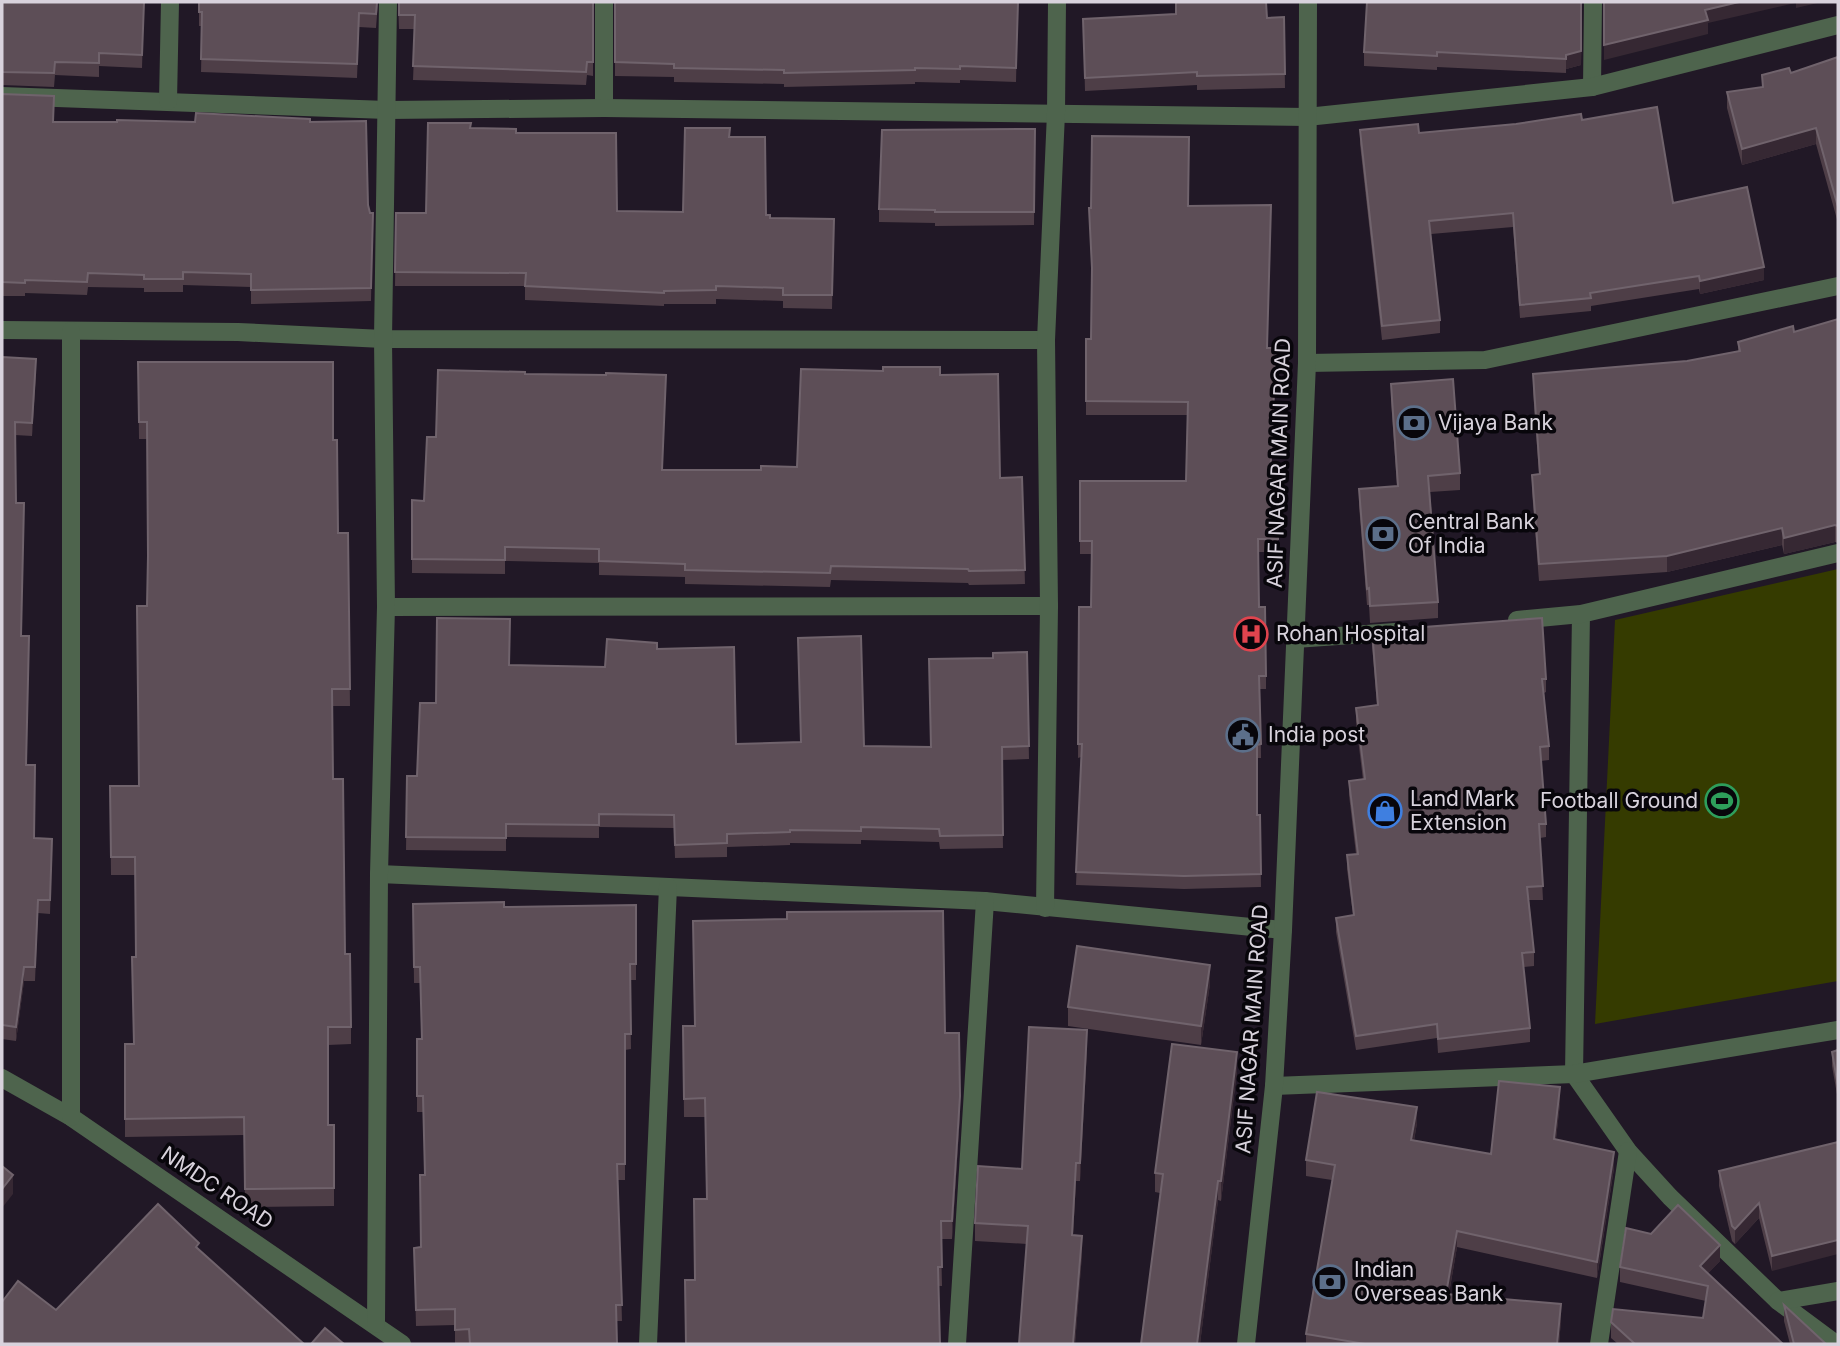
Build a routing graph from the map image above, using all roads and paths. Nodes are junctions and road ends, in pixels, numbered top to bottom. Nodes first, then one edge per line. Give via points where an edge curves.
1 (170, 2) edge
2 (388, 2) edge
3 (604, 2) edge
4 (1057, 2) edge
5 (1308, 2) edge
6 (1593, 2) edge
7 (1838, 25) edge
8 (1592, 87) junction
9 (2, 96) edge
10 (168, 101) junction
11 (604, 108) junction
12 (387, 110) junction
13 (1055, 113) junction
14 (1307, 117) junction
15 (1838, 286) edge
16 (2, 330) edge
17 (71, 331) junction
18 (383, 339) junction
19 (1046, 340) junction
20 (1307, 362) junction
21 (1838, 553) edge
22 (1049, 606) junction
23 (386, 607) junction
24 (1581, 614) junction
25 (1502, 622) edge
26 (1416, 631) edge
27 (1295, 639) junction
28 (379, 874) junction
29 (668, 887) junction
30 (985, 901) junction
31 (1045, 908) junction
32 (1283, 930) junction
33 (1838, 1030) edge
34 (1574, 1074) junction
35 (2, 1078) edge
36 (1274, 1086) junction
37 (71, 1117) junction
38 (1628, 1151) junction
39 (1838, 1291) edge
40 (1778, 1301) junction
41 (376, 1324) junction
42 (402, 1344) edge
43 (648, 1344) edge
44 (957, 1344) edge
45 (1246, 1344) edge
46 (1599, 1344) edge
47 (1836, 1344) edge

1 - 10 street
2 - 12 street
3 - 11 street
4 - 13 street
5 - 14 street, ASIF NAGAR MAIN ROAD
6 - 8 street
7 - 8 street
8 - 14 street
9 - 10 street
10 - 12 street
11 - 12 street
11 - 13 street
12 - 18 street
13 - 14 street
13 - 19 street
14 - 20 street, ASIF NAGAR MAIN ROAD
15 - 20 street via 1485,360
16 - 17 street
17 - 18 street
17 - 37 street
18 - 19 street
18 - 23 street
19 - 22 street
20 - 27 street, ASIF NAGAR MAIN ROAD
21 - 24 street
22 - 23 street
22 - 31 street
23 - 28 street
24 - 25 street
24 - 34 street
26 - 27 street
27 - 32 street, ASIF NAGAR MAIN ROAD
28 - 29 street
28 - 41 street
29 - 30 street
29 - 43 street
30 - 31 street
30 - 44 street
31 - 32 street
32 - 36 street, ASIF NAGAR MAIN ROAD
33 - 34 street
34 - 36 street
34 - 38 street
35 - 37 street, NMDC ROAD
36 - 45 street, ASIF NAGAR MAIN ROAD
37 - 41 street, NMDC ROAD
38 - 40 street
38 - 46 street
39 - 40 street
40 - 47 street
41 - 42 street, NMDC ROAD

